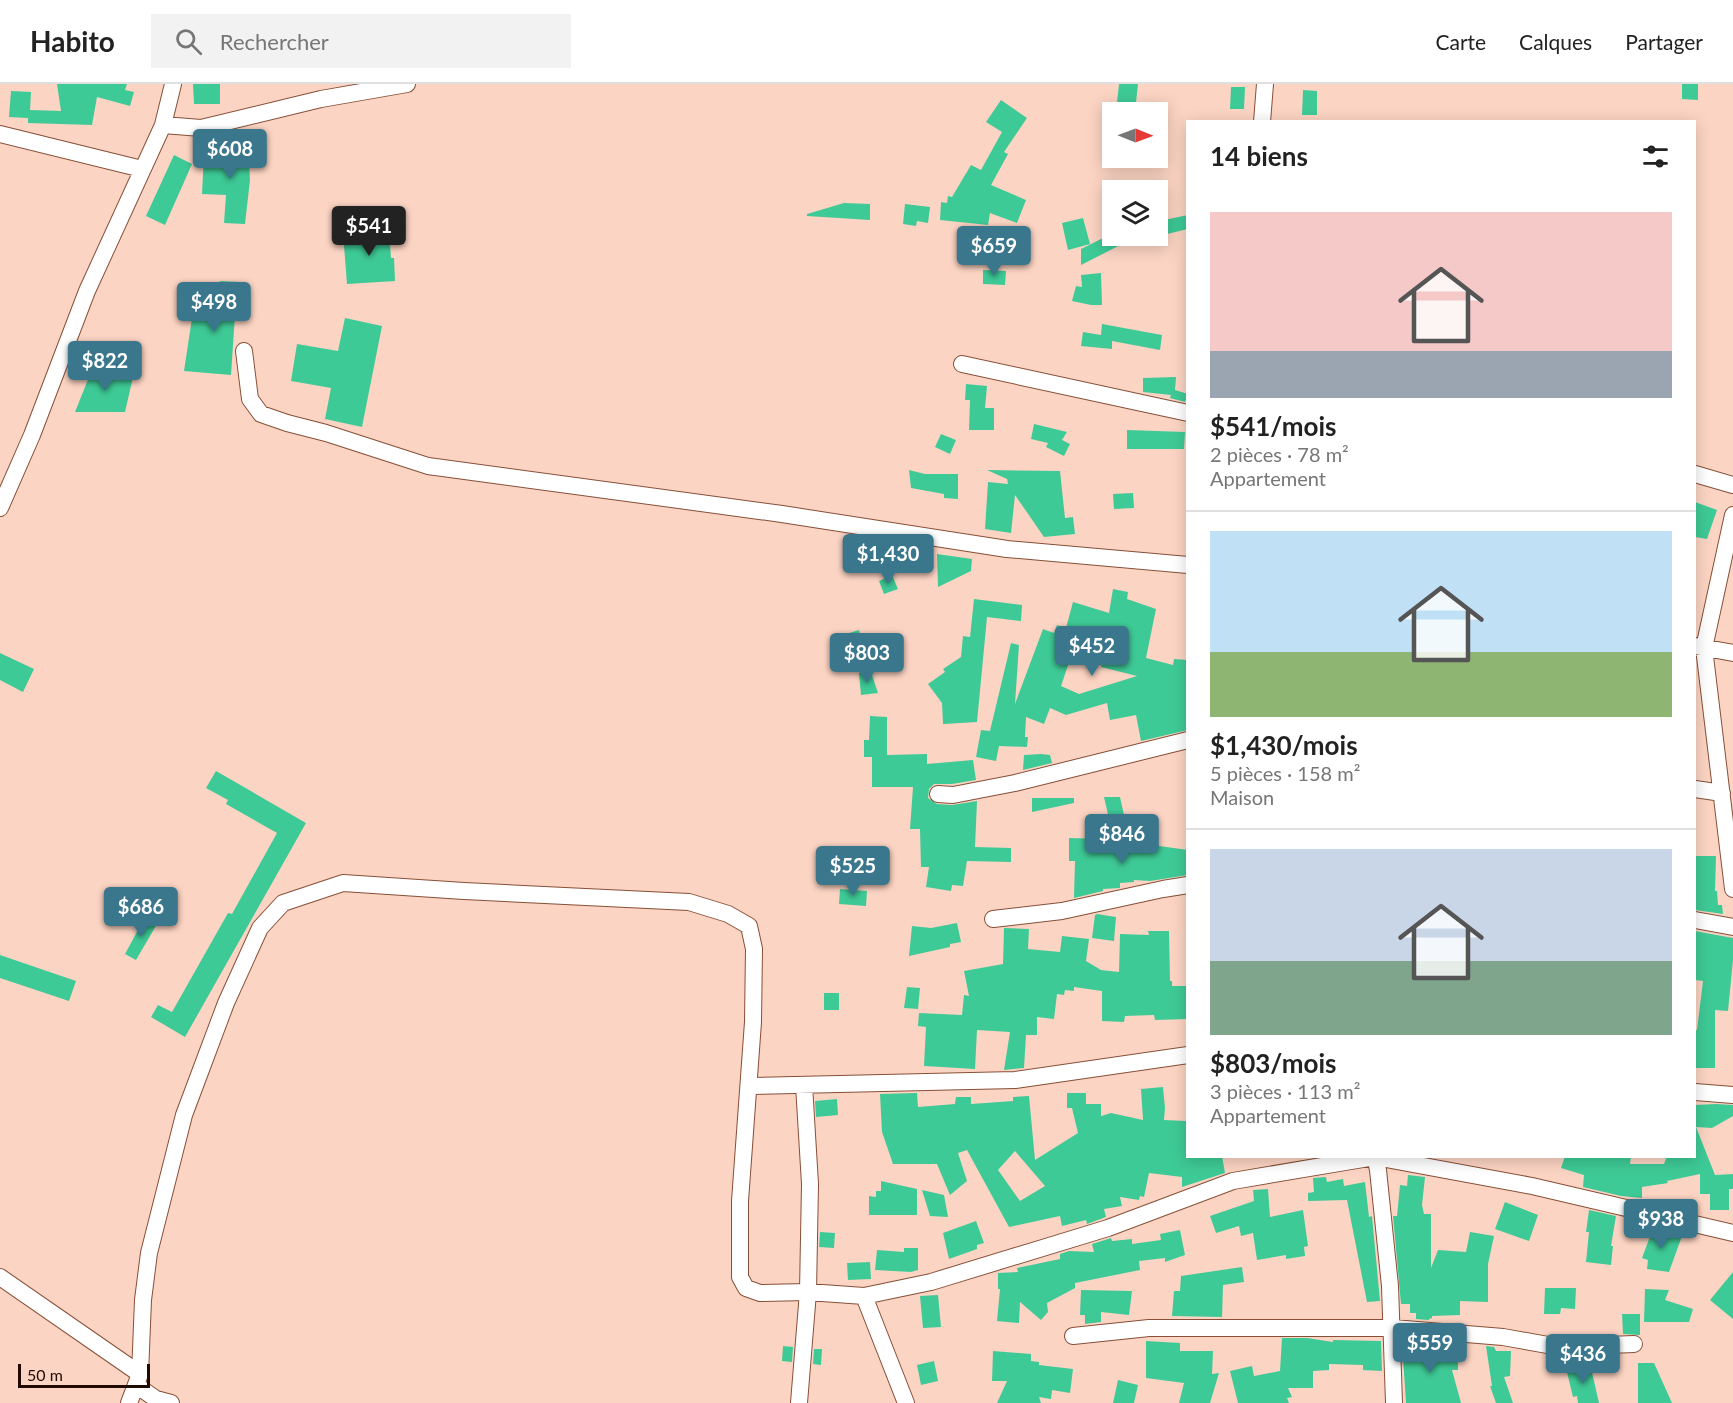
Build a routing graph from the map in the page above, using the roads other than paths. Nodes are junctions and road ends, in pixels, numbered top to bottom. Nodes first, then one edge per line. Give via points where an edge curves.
1 (173, 84) edge
2 (407, 84) edge
3 (1265, 84) edge
4 (1262, 120) edge
5 (163, 125) junction
6 (0, 134) edge
7 (142, 169) junction
8 (244, 351) dead end
9 (962, 364) dead end
10 (1186, 413) edge
11 (1696, 474) edge
12 (1733, 485) edge
13 (0, 508) edge
14 (1733, 515) edge
15 (1186, 565) edge
16 (1700, 647) edge
17 (1733, 652) edge
18 (1186, 740) edge
19 (1696, 789) edge
20 (938, 794) dead end
21 (1722, 794) junction
22 (1186, 885) edge
23 (1733, 890) edge
24 (993, 919) dead end
25 (1696, 920) edge
26 (1733, 927) edge
27 (1186, 1055) edge
28 (804, 1085) junction
29 (750, 1086) junction
30 (1696, 1092) edge
31 (1733, 1095) edge
32 (1369, 1158) edge
33 (1375, 1158) edge
34 (1380, 1158) edge
35 (1733, 1233) edge
36 (0, 1277) edge
37 (808, 1292) junction
38 (864, 1296) junction
39 (1393, 1328) junction
40 (1073, 1336) dead end
41 (1634, 1344) dead end
42 (138, 1380) junction
43 (129, 1403) edge
44 (171, 1403) edge
45 (799, 1403) edge
46 (906, 1403) edge
47 (1394, 1403) edge

1 - 5 street
2 - 5 street via 321,99 201,128
3 - 4 street
5 - 7 street
6 - 7 street
7 - 13 street via 87,291
8 - 15 street via 250,399 261,414 428,466 1006,549
9 - 10 street
11 - 12 street
14 - 16 street
16 - 17 street
16 - 21 street
18 - 20 street via 1015,783 953,795
19 - 21 street
21 - 23 street
22 - 24 street via 1062,911
25 - 26 street
27 - 28 street via 1015,1080
28 - 29 street
28 - 37 street via 810,1184
29 - 37 street via 740,1202 740,1277 746,1288 760,1293
29 - 42 street via 754,949 748,926 728,914 689,902 343,883 283,903 260,928 226,1003 184,1115 149,1253
30 - 31 street
32 - 38 street via 1233,1181 1108,1228 931,1281
33 - 39 street
34 - 35 street via 1532,1186
36 - 42 street
37 - 38 street
37 - 45 street
38 - 46 street
39 - 40 street via 1149,1328
39 - 41 street via 1503,1337 1559,1347
39 - 47 street
42 - 43 street
42 - 44 street via 156,1399

